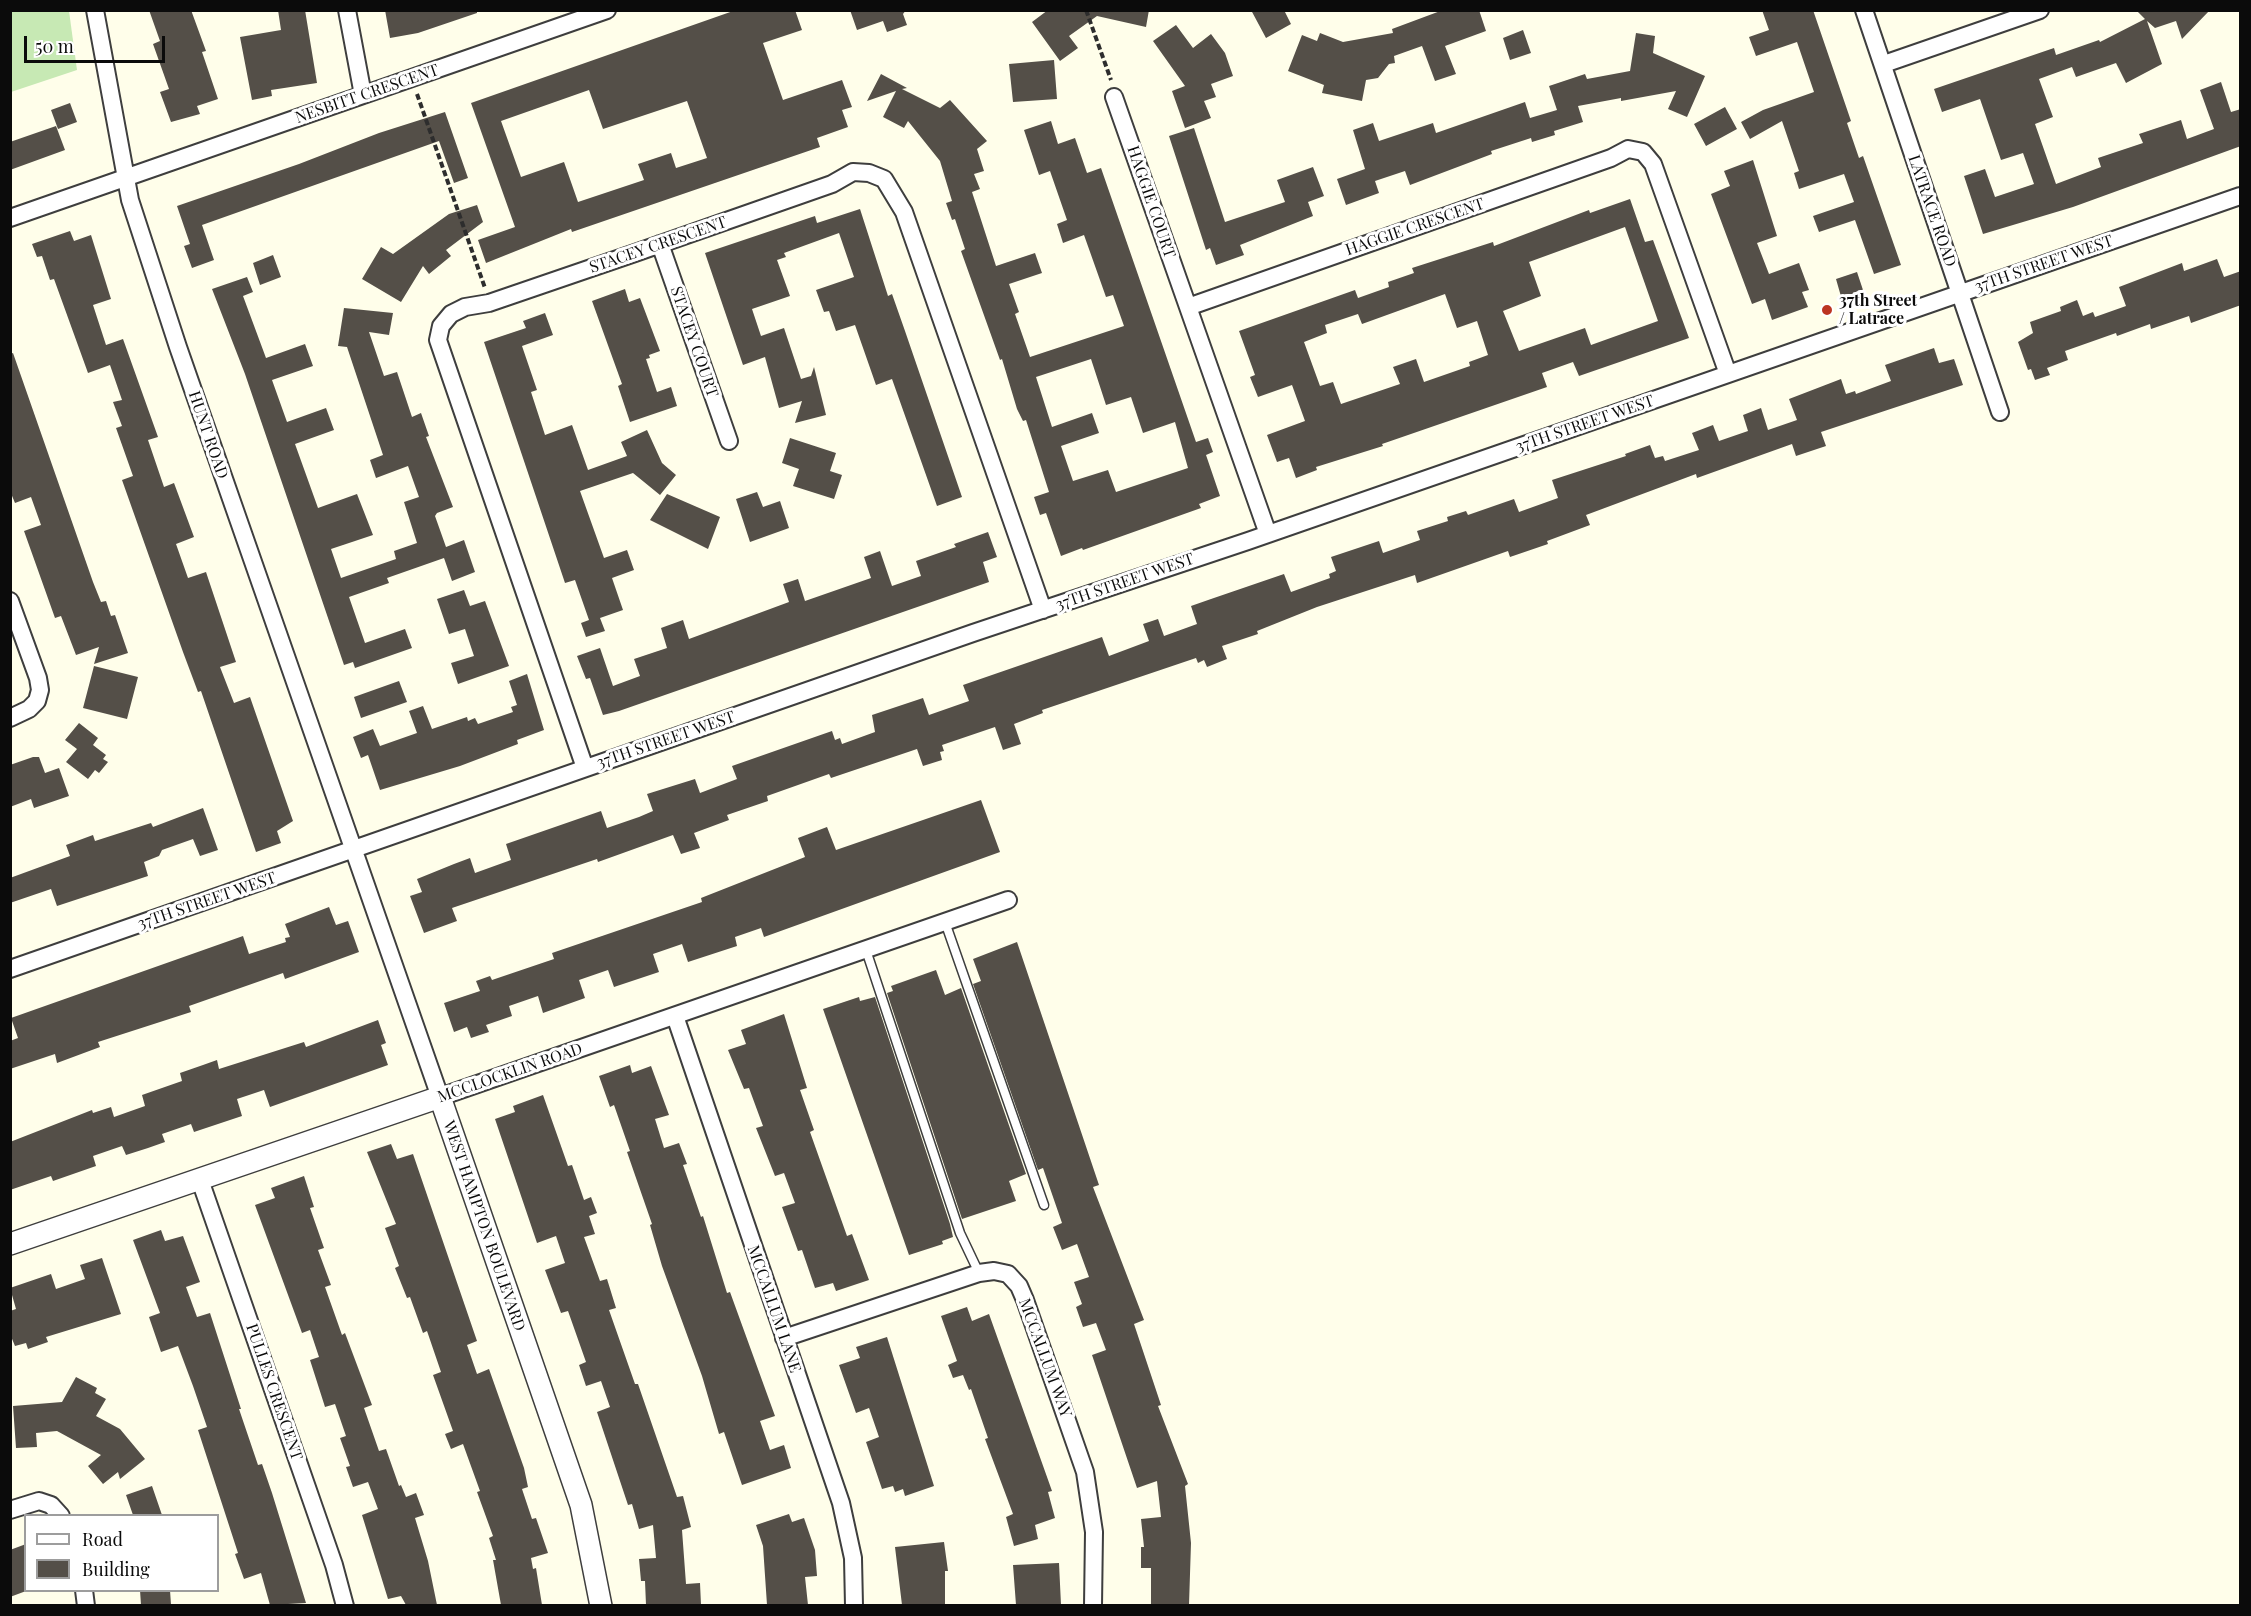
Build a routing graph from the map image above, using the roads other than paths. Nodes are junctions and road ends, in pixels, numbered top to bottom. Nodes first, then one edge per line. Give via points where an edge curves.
1 (95, 10) edge
2 (347, 10) edge
3 (607, 10) edge
4 (1864, 10) edge
5 (2040, 10) edge
6 (1884, 64) junction
7 (363, 95) junction
8 (1114, 97) dead end
9 (126, 178) junction
10 (2241, 196) edge
11 (10, 218) edge
12 (660, 244) junction
13 (1960, 293) junction
14 (1188, 307) junction
15 (1728, 374) junction
16 (2000, 412) dead end
17 (729, 441) dead end
18 (1268, 534) junction
19 (10, 601) edge
20 (1043, 610) junction
21 (10, 718) edge
22 (585, 768) junction
23 (354, 850) junction
24 (1008, 900) dead end
25 (945, 922) junction
26 (866, 950) junction
27 (10, 969) edge
28 (675, 1016) junction
29 (440, 1097) junction
30 (200, 1180) junction
31 (1044, 1205) dead end
32 (10, 1244) edge
33 (979, 1273) junction
34 (784, 1338) junction
35 (10, 1510) edge
36 (60, 1514) edge
37 (345, 1605) edge
38 (601, 1605) edge
39 (854, 1605) edge
40 (1093, 1605) edge

1 - 9 street, HUNT ROAD
2 - 7 street
3 - 7 street, NESBITT CRESCENT
4 - 6 street, LATRACE ROAD
5 - 6 street
6 - 13 street, LATRACE ROAD
7 - 9 street, NESBITT CRESCENT
8 - 14 street, HAGGIE COURT
9 - 11 street, NESBITT CRESCENT
9 - 23 street, HUNT ROAD via 177,347
10 - 13 street, 37TH STREET WEST
12 - 17 street, STACEY COURT
12 - 20 street, STACEY CRESCENT via 832,184 853,172 884,179 904,212
12 - 22 street, STACEY CRESCENT via 489,303 465,307 441,326 438,340
13 - 15 street, 37TH STREET WEST
13 - 16 street, LATRACE ROAD
14 - 15 street, HAGGIE CRESCENT via 1628,149 1643,152 1653,164
14 - 18 street
15 - 18 street, 37TH STREET WEST
18 - 20 street, 37TH STREET WEST
19 - 21 street via 40,690 29,709
20 - 22 street, 37TH STREET WEST
22 - 23 street, 37TH STREET WEST
23 - 27 street, 37TH STREET WEST
23 - 29 street, WEST HAMPTON BOULEVARD
24 - 25 street, MCCLOCKLIN ROAD
25 - 26 street, MCCLOCKLIN ROAD
25 - 31 lane
26 - 28 street, MCCLOCKLIN ROAD
26 - 33 lane via 960,1233
28 - 29 street, MCCLOCKLIN ROAD
28 - 34 street, MCCALLUM LANE
29 - 30 street, MCCLOCKLIN ROAD
29 - 38 street, WEST HAMPTON BOULEVARD via 580,1505
30 - 32 street, MCCLOCKLIN ROAD
30 - 37 street, PULLES CRESCENT
33 - 34 street, MCCALLUM WAY
33 - 40 street, MCCALLUM WAY via 1008,1274 1018,1286 1085,1472 1095,1532
34 - 39 street, MCCALLUM LANE via 848,1531
35 - 36 street via 39,1501

